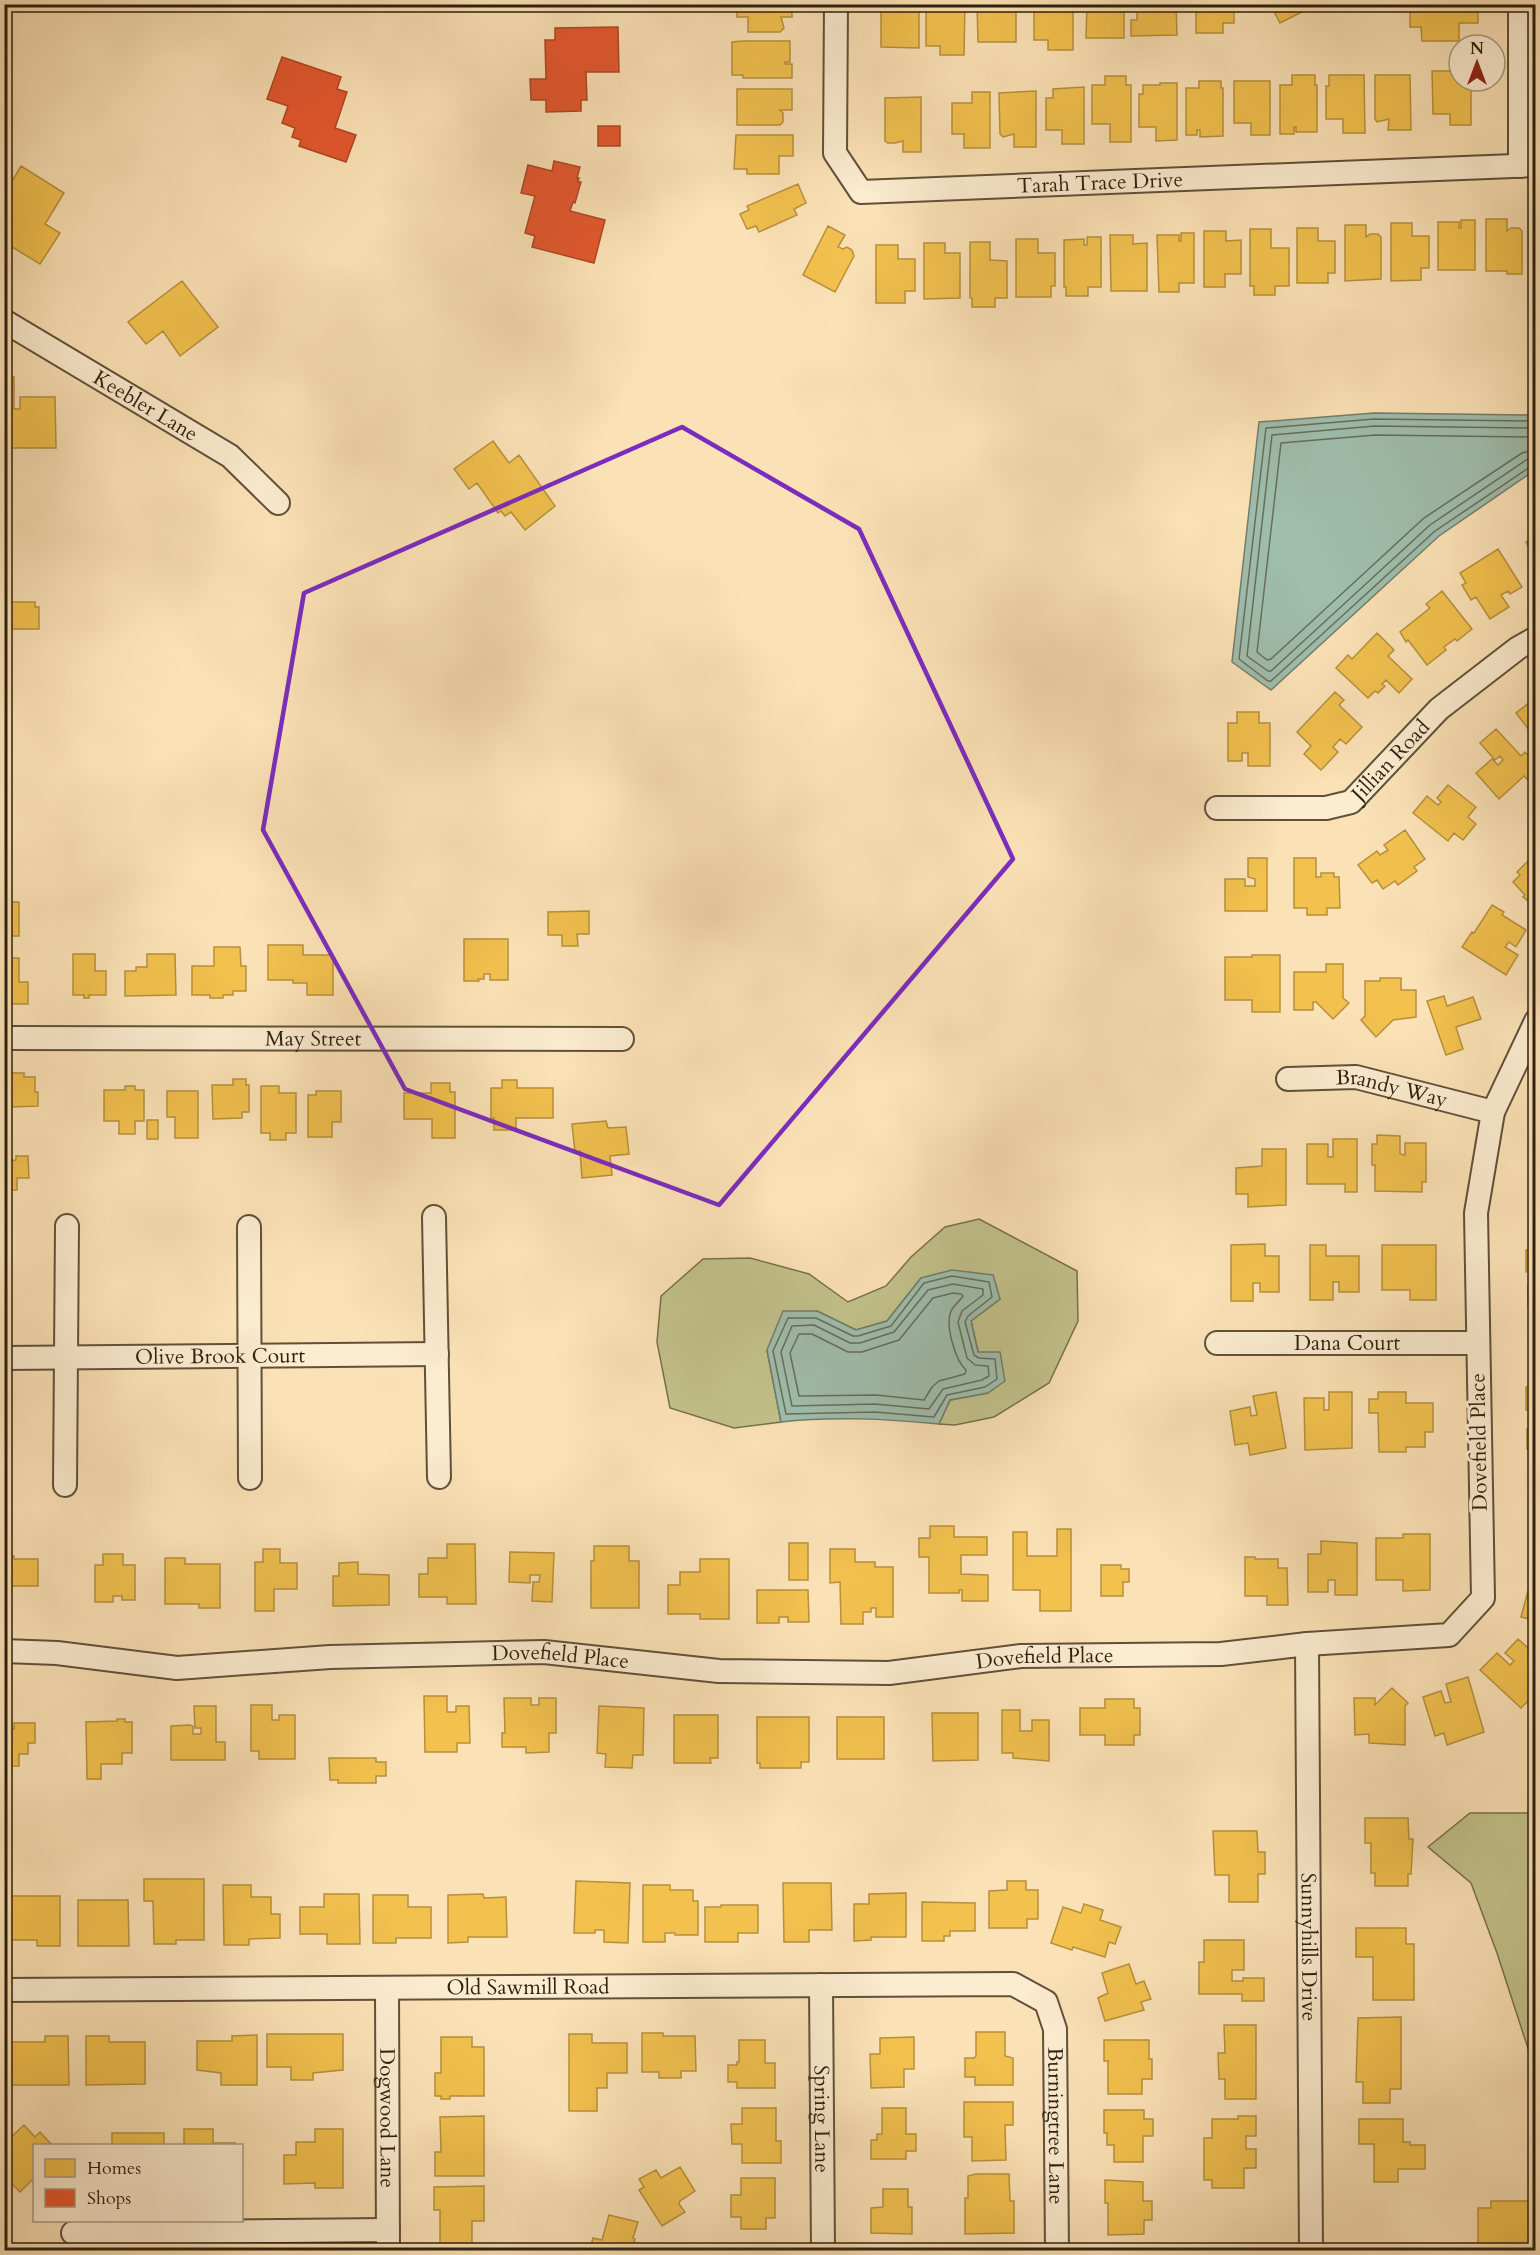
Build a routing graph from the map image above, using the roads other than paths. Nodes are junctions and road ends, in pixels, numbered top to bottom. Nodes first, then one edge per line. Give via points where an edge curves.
1 (836, 4) edge
2 (1520, 4) edge
3 (1528, 166) edge
4 (4, 321) edge
5 (278, 503) dead end
6 (1536, 638) edge
7 (1217, 808) dead end
8 (1536, 1021) edge
9 (4, 1038) edge
10 (622, 1039) dead end
11 (1288, 1079) dead end
12 (1493, 1113) junction
13 (434, 1217) dead end
14 (67, 1226) dead end
15 (249, 1227) dead end
16 (1217, 1343) dead end
17 (1477, 1343) junction
18 (437, 1354) junction
19 (250, 1356) junction
20 (66, 1357) junction
21 (4, 1358) edge
22 (439, 1477) dead end
23 (250, 1478) dead end
24 (65, 1485) dead end
25 (1307, 1644) junction
26 (4, 1651) edge
27 (821, 1985) junction
28 (387, 1988) junction
29 (4, 1990) edge
30 (1046, 2002) joint
31 (73, 2233) dead end
32 (388, 2240) edge
33 (823, 2250) edge
34 (1057, 2250) edge
35 (1311, 2250) edge

1 - 3 street, Tarah Trace Drive via 835,153 861,192
2 - 3 street
4 - 5 street, Keebler Lane via 230,456
6 - 7 street, Jillian Road via 1439,709 1351,802 1326,808
8 - 12 street, Dovefield Place
9 - 10 street, May Street
11 - 12 street, Brandy Way via 1356,1077
12 - 17 street, Dovefield Place via 1476,1213
13 - 18 street
14 - 20 street
15 - 19 street
16 - 17 street, Dana Court
17 - 25 street, Dovefield Place via 1482,1598 1449,1635
18 - 19 street, Olive Brook Court
18 - 22 street
19 - 20 street, Olive Brook Court
19 - 23 street
20 - 21 street, Olive Brook Court
20 - 24 street
25 - 26 street, Dovefield Place via 1221,1654 1021,1656 889,1673 719,1671 544,1652 330,1657 177,1668 57,1653
25 - 35 street, Sunnyhills Drive
27 - 28 street, Old Sawmill Road
27 - 30 street, Old Sawmill Road via 1013,1984
27 - 33 street, Spring Lane
28 - 29 street, Old Sawmill Road
28 - 32 street, Dogwood Lane
30 - 34 street, Burningtree Lane via 1055,2029
31 - 32 street

